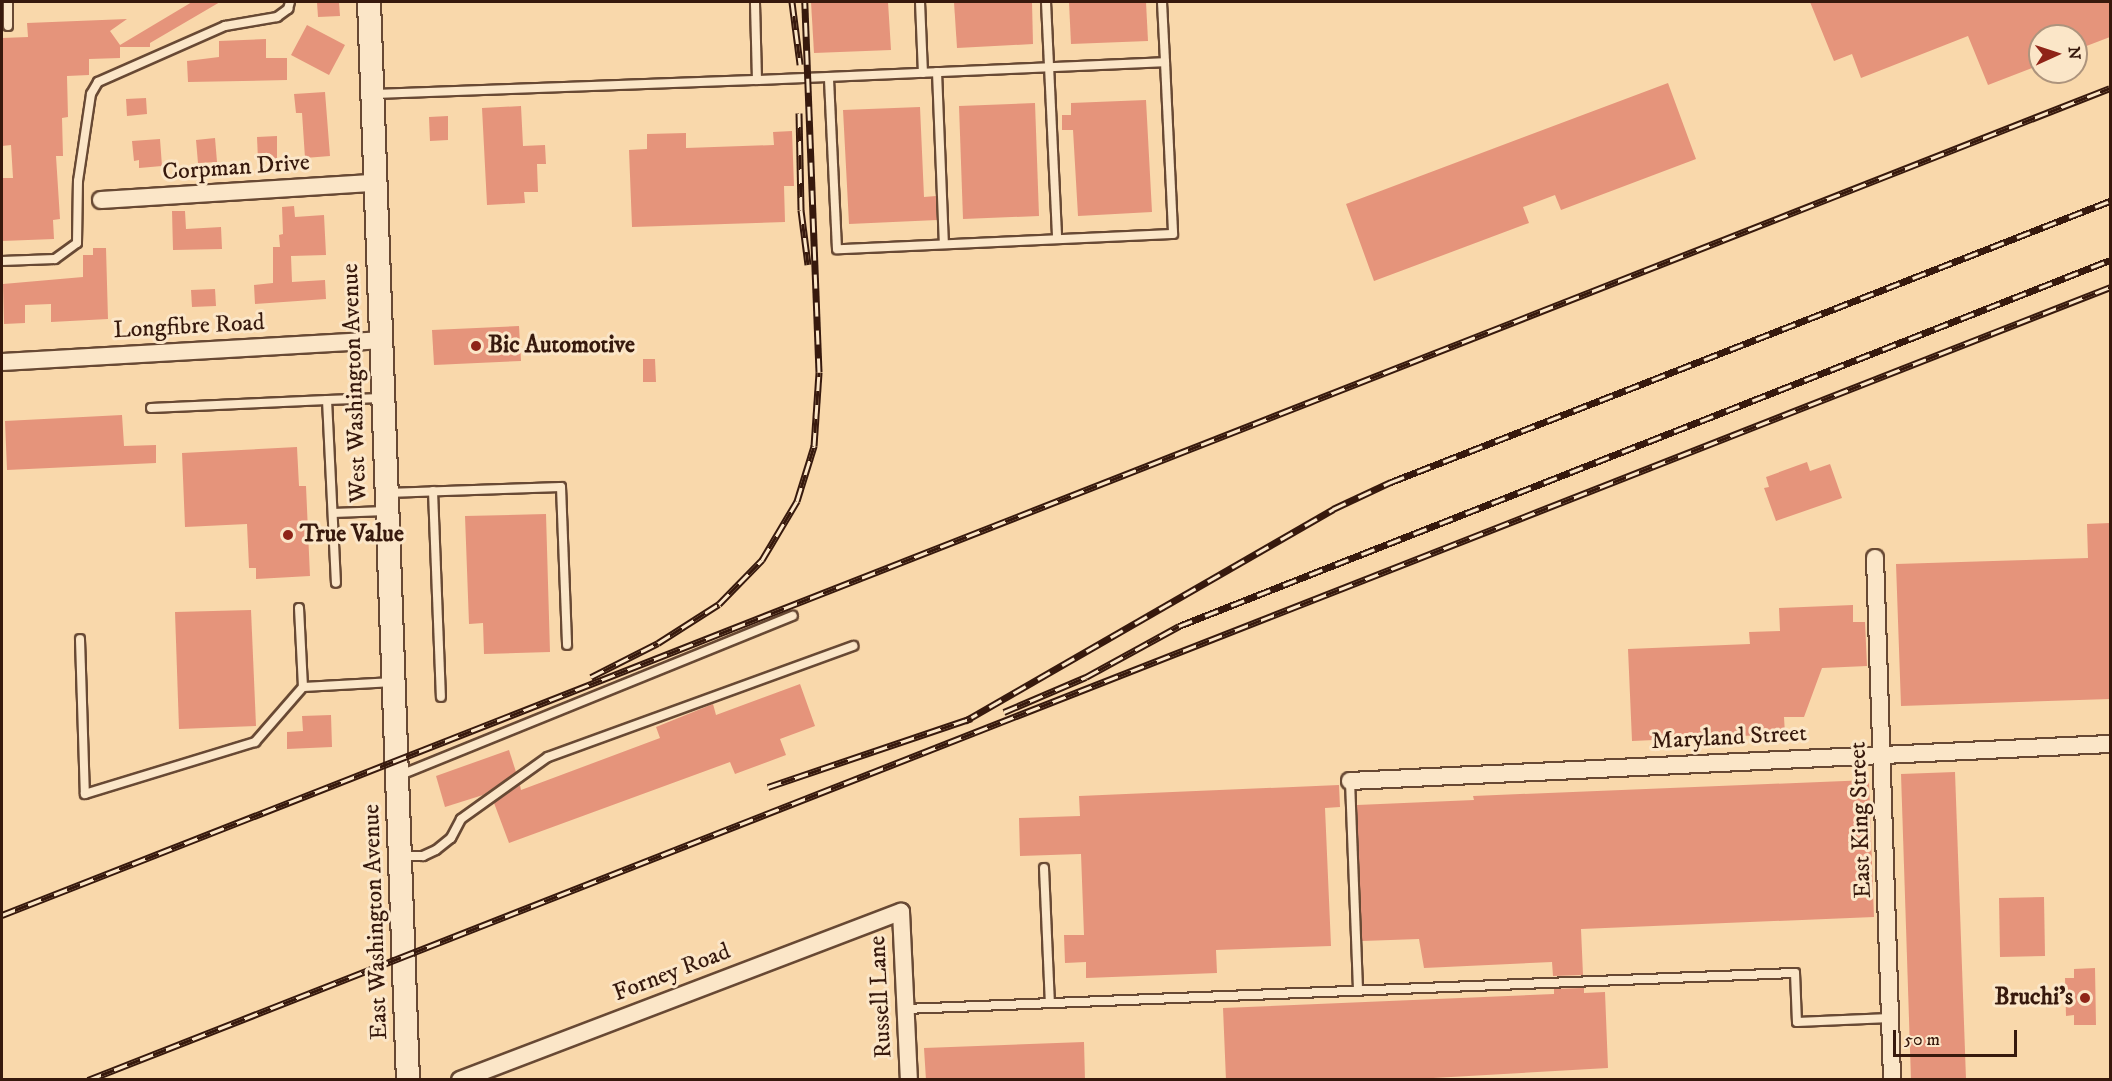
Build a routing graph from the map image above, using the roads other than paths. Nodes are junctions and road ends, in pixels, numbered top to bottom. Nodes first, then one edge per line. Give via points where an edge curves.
1 (8, 2) edge
2 (290, 2) edge
3 (369, 2) edge
4 (755, 2) edge
5 (920, 2) edge
6 (1046, 2) edge
7 (1162, 2) edge
8 (8, 26) dead end
9 (1165, 62) junction
10 (1049, 67) junction
11 (937, 72) junction
12 (923, 73) junction
13 (829, 77) junction
14 (757, 80) junction
15 (372, 94) junction
16 (374, 183) junction
17 (101, 201) dead end
18 (1057, 239) junction
19 (944, 244) junction
20 (2, 261) edge
21 (380, 340) junction
22 (2, 362) edge
23 (382, 398) junction
24 (327, 400) junction
25 (151, 408) dead end
26 (434, 491) junction
27 (386, 502) junction
28 (333, 513) junction
29 (1875, 558) dead end
30 (336, 583) dead end
31 (299, 608) dead end
32 (793, 616) dead end
33 (80, 639) dead end
34 (567, 645) dead end
35 (853, 646) dead end
36 (394, 682) junction
37 (303, 687) junction
38 (441, 697) dead end
39 (2110, 744) edge
40 (1883, 754) junction
41 (398, 769) junction
42 (1350, 781) joint
43 (400, 856) junction
44 (1044, 868) dead end
45 (901, 912) joint
46 (1358, 991) junction
47 (1050, 1003) junction
48 (905, 1009) junction
49 (1890, 1018) junction
50 (408, 1080) edge
51 (460, 1080) edge
52 (909, 1080) edge
53 (1892, 1080) edge

1 - 8 lane
2 - 20 lane via 288,9 277,17 225,26 98,82 90,100 78,181 77,243 55,259
3 - 15 main road, West Washington Avenue
4 - 14 lane
5 - 12 lane
6 - 10 lane
7 - 9 lane
9 - 10 lane
9 - 18 lane via 1173,234
10 - 11 lane
10 - 18 lane
11 - 12 lane
11 - 19 lane
12 - 13 lane
13 - 14 lane
13 - 19 lane via 837,249
14 - 15 lane
15 - 16 main road, West Washington Avenue
16 - 17 street, Corpman Drive
16 - 21 main road, West Washington Avenue
18 - 19 lane
21 - 22 street, Longfibre Road
21 - 23 main road, West Washington Avenue
23 - 24 lane
23 - 27 main road, West Washington Avenue
24 - 25 lane
24 - 28 lane
26 - 27 lane
26 - 34 lane via 561,487
26 - 38 lane
27 - 28 lane
27 - 36 main road, West Washington Avenue
28 - 30 lane
29 - 40 street, East King Street
31 - 37 lane
32 - 41 lane
33 - 37 lane via 85,794 255,742
35 - 43 lane via 548,757 461,819 451,838 436,850 423,856
36 - 37 lane
36 - 41 main road, West Washington Avenue
39 - 40 street, Maryland Street
40 - 42 street, Maryland Street
40 - 49 street, East King Street
41 - 43 main road, East Washington Avenue
42 - 46 lane
43 - 50 main road, East Washington Avenue
44 - 47 lane
45 - 48 street, Russell Lane
45 - 51 street, Forney Road
46 - 47 lane
46 - 49 lane via 1795,973 1797,1022
47 - 48 lane
48 - 52 street, Russell Lane
49 - 53 street, East King Street

